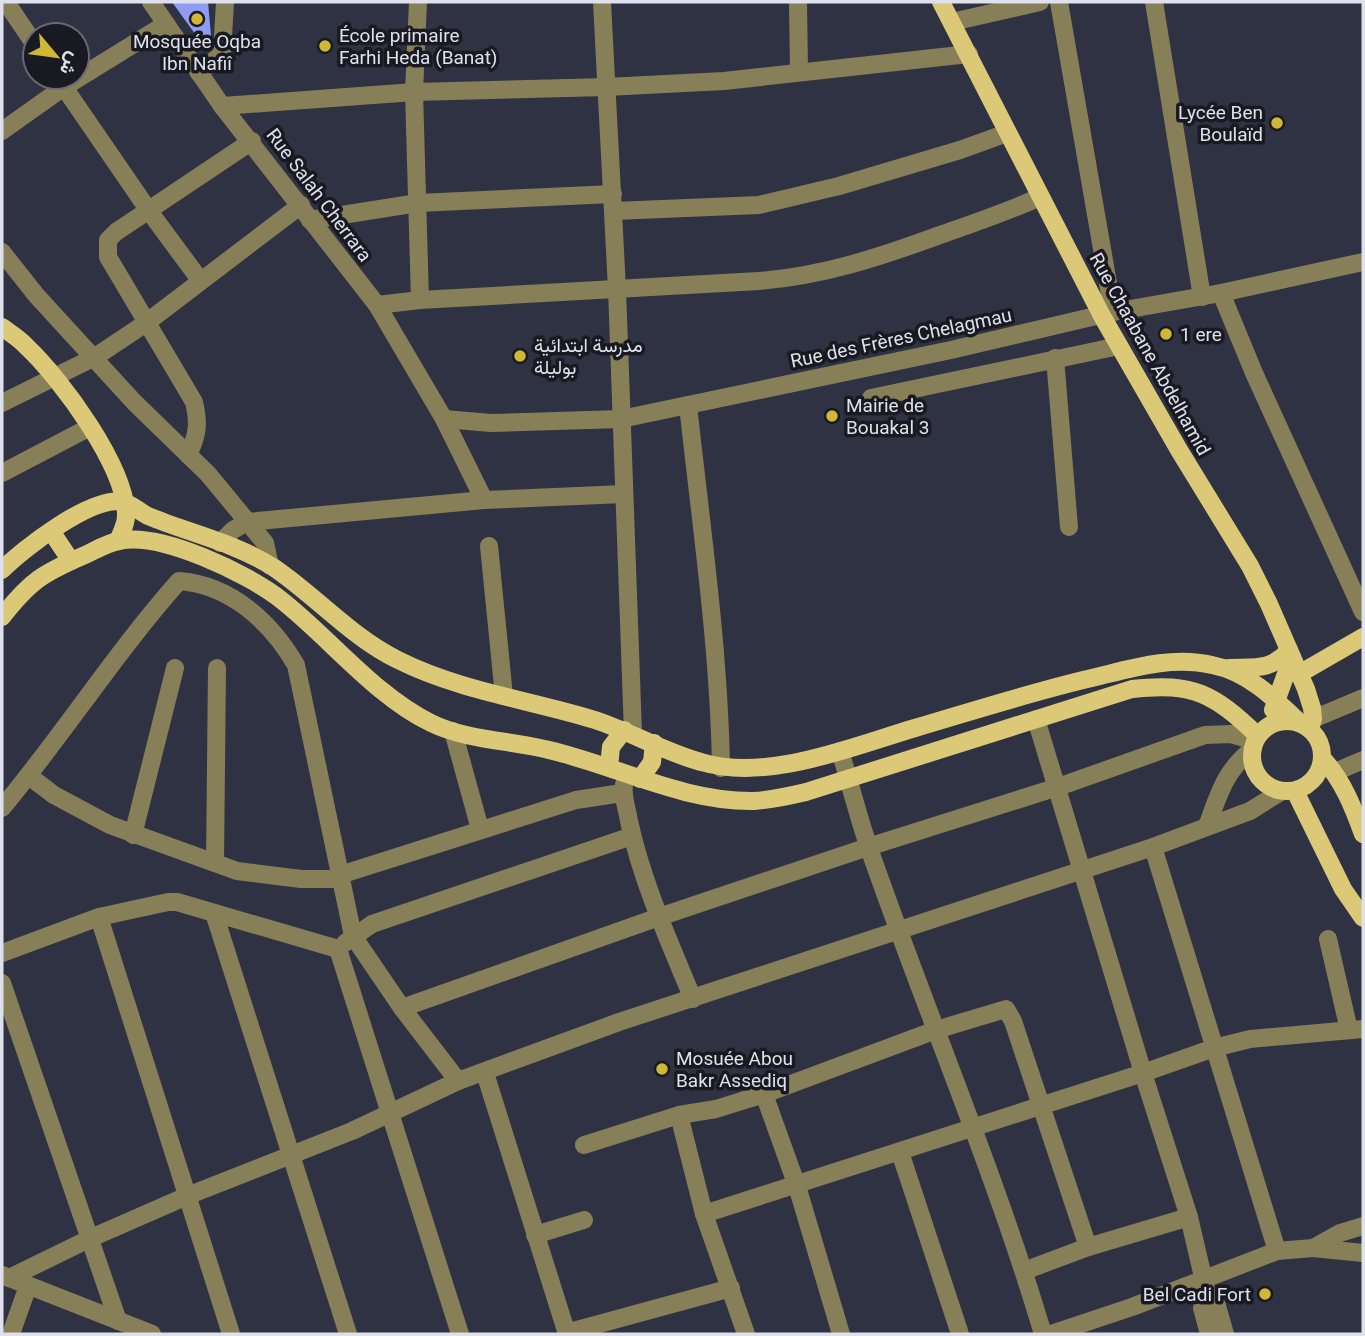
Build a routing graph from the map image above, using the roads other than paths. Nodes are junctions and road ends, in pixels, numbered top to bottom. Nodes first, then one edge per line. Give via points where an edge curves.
1 (6, 2) edge
2 (151, 2) edge
3 (225, 2) edge
4 (418, 2) edge
5 (602, 2) edge
6 (798, 2) edge
7 (941, 2) edge
8 (1040, 2) edge
9 (1059, 2) edge
10 (1154, 2) edge
11 (952, 22) junction
12 (21, 24) edge
13 (166, 24) junction
14 (969, 54) junction
15 (91, 65) edge
16 (799, 71) junction
17 (199, 73) junction
18 (606, 87) junction
19 (50, 91) edge
20 (67, 91) edge
21 (414, 92) junction
22 (222, 106) junction
23 (2, 131) edge
24 (1007, 133) junction
25 (252, 142) junction
26 (1040, 197) junction
27 (418, 203) junction
28 (613, 203) junction
29 (149, 211) junction
30 (306, 213) junction
31 (2, 252) edge
32 (1363, 262) edge
33 (200, 280) junction
34 (617, 289) junction
35 (1221, 293) junction
36 (1202, 296) junction
37 (420, 300) junction
38 (377, 305) junction
39 (1107, 314) junction
40 (146, 323) junction
41 (2, 327) edge
42 (1119, 346) junction
43 (95, 357) junction
44 (1055, 358) junction
45 (54, 377) junction
46 (871, 398) dead end
47 (2, 403) edge
48 (688, 405) junction
49 (444, 419) junction
50 (621, 419) junction
51 (90, 427) junction
52 (188, 455) junction
53 (2, 473) edge
54 (624, 494) junction
55 (484, 500) junction
56 (124, 502) junction
57 (247, 522) junction
58 (1069, 527) dead end
59 (51, 531) junction
60 (118, 541) junction
61 (220, 543) junction
62 (489, 545) dead end
63 (197, 555) junction
64 (71, 561) junction
65 (270, 566) junction
66 (2, 570) edge
67 (179, 582) junction
68 (1363, 612) edge
69 (2, 617) edge
70 (1363, 637) edge
71 (1290, 654) junction
72 (175, 668) dead end
73 (217, 668) dead end
74 (1223, 668) junction
75 (1299, 674) junction
76 (504, 696) junction
77 (1363, 698) edge
78 (1276, 700) junction
79 (1036, 719) junction
80 (1308, 723) junction
81 (453, 732) junction
82 (628, 732) junction
83 (1258, 738) junction
84 (654, 743) junction
85 (840, 751) junction
86 (1363, 760) edge
87 (1329, 766) junction
88 (609, 767) junction
89 (721, 768) junction
90 (29, 776) junction
91 (633, 777) junction
92 (847, 778) junction
93 (1058, 787) junction
94 (1289, 791) junction
95 (622, 793) junction
96 (2, 808) edge
97 (1207, 826) junction
98 (480, 829) junction
99 (1363, 834) edge
100 (133, 835) junction
101 (632, 835) junction
102 (1153, 846) junction
103 (868, 847) junction
104 (215, 863) junction
105 (1083, 869) junction
106 (340, 877) junction
107 (214, 913) junction
108 (99, 916) junction
109 (659, 917) junction
110 (1363, 918) edge
111 (899, 929) junction
112 (353, 936) junction
113 (1328, 939) dead end
114 (338, 949) junction
115 (2, 953) edge
116 (2, 983) edge
117 (693, 999) junction
118 (402, 1008) junction
119 (936, 1030) junction
120 (1356, 1030) edge
121 (1214, 1048) junction
122 (485, 1073) junction
123 (1143, 1073) junction
124 (458, 1081) junction
125 (764, 1094) junction
126 (1040, 1105) junction
127 (390, 1114) junction
128 (679, 1115) junction
129 (971, 1127) junction
130 (584, 1145) dead end
131 (900, 1152) junction
132 (290, 1155) junction
133 (797, 1186) junction
134 (187, 1196) junction
135 (704, 1214) junction
136 (1189, 1217) junction
137 (584, 1220) dead end
138 (1363, 1226) edge
139 (535, 1235) junction
140 (91, 1238) junction
141 (1088, 1247) junction
142 (1312, 1248) junction
143 (1277, 1251) junction
144 (1363, 1253) edge
145 (1024, 1272) junction
146 (5, 1277) edge
147 (28, 1286) junction
148 (1206, 1287) junction
149 (731, 1289) junction
150 (118, 1321) junction
151 (11, 1334) edge
152 (152, 1334) edge
153 (231, 1334) edge
154 (348, 1334) edge
155 (460, 1334) edge
156 (566, 1334) edge
157 (747, 1334) edge
158 (841, 1334) edge
159 (960, 1334) edge
160 (1042, 1334) edge
161 (1051, 1334) edge
162 (1209, 1334) edge
163 (1225, 1334) edge

1 - 12 street
2 - 13 street, Rue Salah Cherrara
3 - 17 street via 222,54
4 - 21 street
5 - 18 street
6 - 16 street
7 - 11 main road, Rue Chaabane Abdelhamid
8 - 11 street
9 - 39 street
10 - 36 street
11 - 14 main road, Rue Chaabane Abdelhamid
13 - 15 street
13 - 17 street, Rue Salah Cherrara
14 - 16 street
14 - 24 main road, Rue Chaabane Abdelhamid
16 - 18 street via 724,81
17 - 22 street, Rue Salah Cherrara
18 - 21 street
18 - 28 street
19 - 23 street
20 - 29 street
21 - 22 street
21 - 27 street
22 - 25 street, Rue Salah Cherrara
24 - 26 main road, Rue Chaabane Abdelhamid
24 - 28 street via 839,186 759,205
25 - 29 street
25 - 30 street, Rue Salah Cherrara
26 - 34 street via 909,246 815,274
26 - 39 main road, Rue Chaabane Abdelhamid
27 - 28 street
27 - 30 street
27 - 37 street
28 - 34 street
29 - 33 street
29 - 40 street via 116,232 107,247 108,257
30 - 33 street
30 - 38 street, Rue Salah Cherrara
31 - 43 street
32 - 35 street, Rue des Frères Chelagmau
33 - 40 street
34 - 37 street
34 - 50 street
35 - 36 street, Rue des Frères Chelagmau
35 - 68 street
36 - 39 street, Rue des Frères Chelagmau
37 - 38 street
38 - 49 street, Rue Salah Cherrara
39 - 42 main road, Rue Chaabane Abdelhamid
39 - 48 street, Rue des Frères Chelagmau
40 - 43 street
40 - 52 street via 194,402 197,436
41 - 45 main road via 26,345
42 - 44 street
42 - 71 main road, Rue Chaabane Abdelhamid via 1250,565
43 - 45 street
43 - 52 street
44 - 46 street
44 - 58 street
45 - 47 street
45 - 51 main road
48 - 50 street, Rue des Frères Chelagmau
48 - 89 street via 710,582
49 - 50 street, Rue des Frères Chelagmau via 491,424
49 - 55 street, Rue Salah Cherrara
50 - 54 street
51 - 53 street
51 - 56 main road via 116,472
52 - 57 street
54 - 55 street
54 - 82 street
55 - 57 street
56 - 59 main road via 91,508
56 - 60 main road via 126,517
56 - 61 main road
57 - 61 street
57 - 65 street via 265,543
59 - 64 main road
59 - 66 main road
60 - 63 main road via 156,542
60 - 64 main road
61 - 65 main road
62 - 76 street
63 - 67 street
63 - 81 main road via 279,598 391,696
64 - 69 main road via 44,573
65 - 76 main road via 398,660
67 - 90 street via 109,666
67 - 106 street via 205,587 245,605 283,643 296,665
70 - 75 main road
71 - 74 main road via 1268,666
71 - 75 main road, Rue Chaabane Abdelhamid
71 - 78 main road
72 - 100 street
73 - 104 street
74 - 78 main road via 1248,679
74 - 85 main road via 1149,664
75 - 80 main road, Rue Chaabane Abdelhamid via 1312,708
76 - 82 main road
77 - 80 street
78 - 80 main road
78 - 83 main road
79 - 83 main road via 1132,690 1161,686 1194,690 1219,701
79 - 92 main road
79 - 93 street
80 - 83 main road via 1277,722
80 - 87 main road
81 - 88 main road via 539,747
81 - 98 street
82 - 84 main road
82 - 88 main road via 611,747
83 - 93 street via 1205,735
83 - 94 main road via 1253,763 1258,776 1268,786
83 - 97 street via 1226,778
84 - 89 main road
84 - 91 main road via 652,762
85 - 89 main road via 759,768
85 - 92 street
86 - 87 street
87 - 94 main road via 1309,785
87 - 99 main road via 1343,786
88 - 91 main road
90 - 96 street
90 - 100 street via 76,807
91 - 92 main road via 696,794 754,801 806,793
91 - 95 street
92 - 103 street
93 - 103 street
93 - 105 street
94 - 97 street
94 - 110 main road
95 - 98 street via 576,800
95 - 101 street
97 - 102 street
98 - 106 street
100 - 104 street
101 - 109 street
101 - 112 street via 372,924
102 - 105 street
102 - 121 street
103 - 109 street
103 - 111 street
104 - 106 street via 285,878
105 - 111 street
105 - 123 street
106 - 112 street
107 - 108 street via 168,902
107 - 114 street
107 - 132 street
108 - 115 street
108 - 134 street
109 - 117 street
109 - 118 street
111 - 117 street
111 - 119 street
112 - 114 street
112 - 118 street
113 - 120 street
114 - 127 street
116 - 140 street
117 - 122 street
118 - 124 street
119 - 125 street
119 - 126 street via 1006,1009
119 - 129 street
120 - 121 street via 1280,1035
121 - 123 street
121 - 143 street
122 - 124 street
122 - 139 street
123 - 126 street
123 - 136 street
124 - 127 street
125 - 128 street
125 - 133 street
126 - 129 street
126 - 141 street
127 - 132 street
127 - 155 street
128 - 130 street
128 - 135 street
129 - 131 street
129 - 145 street
131 - 133 street
131 - 159 street
132 - 134 street
132 - 154 street
133 - 135 street
133 - 158 street
134 - 140 street
134 - 153 street
135 - 149 street
136 - 141 street
136 - 148 street
137 - 139 street
138 - 142 street
139 - 156 street
140 - 146 street
140 - 150 street
141 - 145 street
142 - 143 street
142 - 144 street
143 - 148 street
145 - 160 street
146 - 147 street
147 - 150 street
147 - 151 street
148 - 161 street
148 - 162 street via 1202,1308
148 - 163 street
149 - 156 street
149 - 157 street
150 - 152 street

